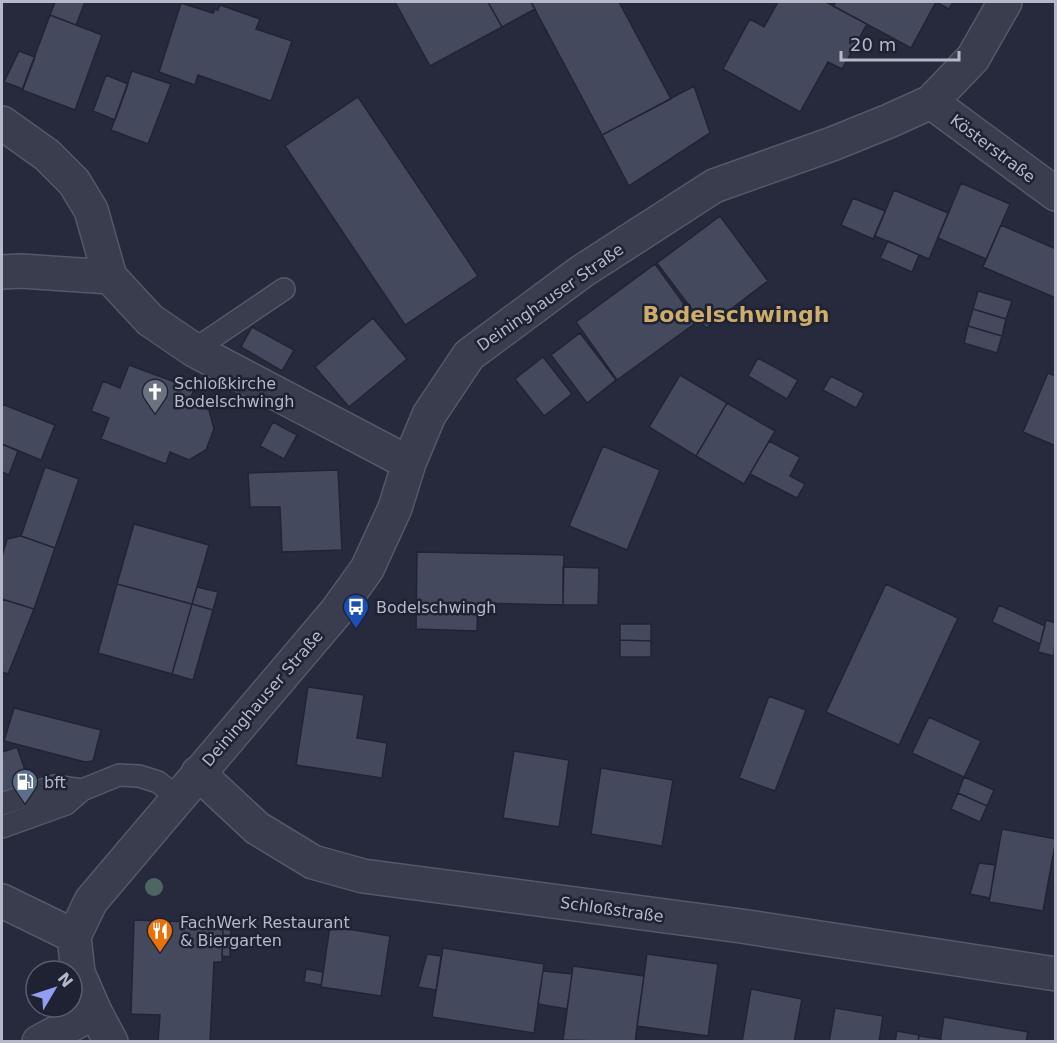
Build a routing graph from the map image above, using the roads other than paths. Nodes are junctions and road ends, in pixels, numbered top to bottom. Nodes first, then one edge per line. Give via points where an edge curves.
1 (1005, 2) edge
2 (931, 102) junction
3 (2, 123) edge
4 (1056, 194) edge
5 (2, 272) edge
6 (110, 277) junction
7 (284, 288) dead end
8 (194, 350) junction
9 (409, 463) junction
10 (198, 773) junction
11 (82, 790) junction
12 (178, 798) junction
13 (2, 804) edge
14 (2, 827) edge
15 (2, 901) edge
16 (74, 936) junction
17 (1056, 974) edge
18 (95, 1012) junction
19 (39, 1041) edge
20 (111, 1041) edge

1 - 2 street, Deininghauser Straße via 973,58
2 - 4 street, Kösterstraße
2 - 9 street, Deininghauser Straße via 832,144 714,186 581,272 469,355 429,415
3 - 6 street via 48,155 74,182 91,210
5 - 6 street
6 - 8 street via 150,320
7 - 8 lane
8 - 9 street
9 - 10 street, Deininghauser Straße via 395,508 367,569 336,612
10 - 12 street, Deininghauser Straße
10 - 17 street, Schloßstraße via 257,828 314,862 363,876
11 - 12 lane via 119,775 139,776 158,782
11 - 13 lane via 54,786
11 - 14 lane via 66,804
12 - 16 street, Deininghauser Straße via 91,901
15 - 16 street
16 - 18 street via 78,973
18 - 19 street
18 - 20 street

